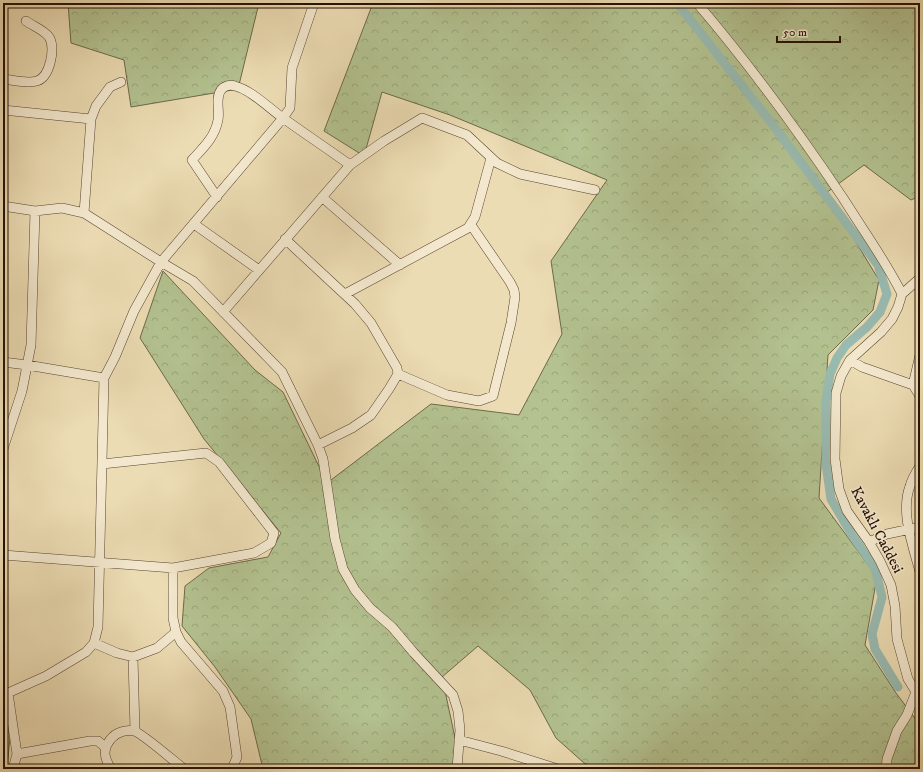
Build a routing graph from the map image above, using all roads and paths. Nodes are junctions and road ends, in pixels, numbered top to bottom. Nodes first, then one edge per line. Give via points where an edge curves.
1 (314, 3) edge
2 (697, 3) edge
3 (26, 21) dead end
4 (3, 80) edge
5 (121, 82) dead end
6 (3, 110) edge
7 (283, 118) junction
8 (91, 119) junction
9 (491, 158) junction
10 (350, 165) junction
11 (595, 190) dead end
12 (217, 197) junction
13 (322, 197) junction
14 (3, 206) edge
15 (35, 211) junction
16 (84, 213) junction
17 (194, 224) junction
18 (471, 225) junction
19 (285, 240) junction
20 (161, 262) junction
21 (400, 264) junction
22 (259, 270) junction
23 (920, 278) edge
24 (345, 294) junction
25 (902, 294) junction
26 (223, 312) junction
27 (920, 355) edge
28 (850, 360) junction
29 (3, 362) edge
30 (27, 365) junction
31 (398, 374) junction
32 (104, 378) junction
33 (913, 385) junction
34 (920, 396) edge
35 (318, 445) junction
36 (3, 449) edge
37 (102, 464) junction
38 (920, 466) edge
39 (920, 527) edge
40 (908, 529) junction
41 (869, 542) junction
42 (3, 555) edge
43 (99, 562) junction
44 (173, 568) junction
45 (920, 572) edge
46 (176, 632) junction
47 (94, 642) junction
48 (132, 657) junction
49 (6, 693) edge
50 (916, 697) edge
51 (136, 731) junction
52 (459, 740) junction
53 (105, 747) junction
54 (17, 754) junction
55 (12, 769) edge
56 (111, 769) edge
57 (184, 769) edge
58 (232, 769) edge
59 (457, 769) edge
60 (558, 769) edge
61 (886, 769) edge

1 - 7 street via 292,68 290,108
2 - 25 street via 729,40 816,158 889,268
3 - 4 street via 47,34 51,41 49,69 45,76 35,82
5 - 8 street via 110,87 96,106
6 - 8 street
7 - 10 street
7 - 12 street
7 - 12 street via 234,86 226,86 220,91 219,119 214,132 192,160
8 - 16 street
9 - 10 street via 467,135 422,118
9 - 11 street via 520,174
9 - 18 street
10 - 13 street
12 - 17 street
13 - 19 street
13 - 21 street
14 - 15 street
15 - 16 street via 62,208
15 - 30 street via 31,345
16 - 20 street
17 - 20 street
17 - 22 street
18 - 21 street
18 - 31 street via 510,282 515,297 493,396 479,401 447,395
19 - 22 street
19 - 24 street
20 - 26 street via 193,281
20 - 32 street via 134,311
21 - 24 street
22 - 26 street
23 - 25 street, Kavaklı Caddesi
24 - 31 street via 371,323
25 - 28 street, Kavaklı Caddesi via 892,318 881,332
26 - 35 street via 282,372
27 - 33 street
28 - 33 street via 862,367
28 - 41 street, Kavaklı Caddesi via 841,376 836,393 835,460 839,489 848,511
29 - 30 street
30 - 32 street
30 - 36 street via 22,391
31 - 35 street via 371,415
32 - 37 street
33 - 34 street
35 - 52 street via 323,459 335,539 343,570 370,608 392,627 454,695 458,711
37 - 43 street
37 - 44 street via 206,453 219,462 274,532 270,542 254,553
38 - 40 street via 907,497
39 - 40 street
40 - 41 street
40 - 45 street
41 - 50 street, Kavaklı Caddesi via 890,585 895,606 897,639
42 - 43 street
43 - 44 street
43 - 47 street via 98,627
44 - 46 street via 173,618
46 - 48 street via 157,648
46 - 58 street via 181,642 223,691 230,707 237,756
47 - 48 street
47 - 49 street via 86,652 46,676
48 - 51 street
49 - 54 street
50 - 61 street, Kavaklı Caddesi via 897,731
51 - 53 street via 123,730 110,739
51 - 57 street
52 - 59 street
52 - 60 street
53 - 54 street via 98,741 90,741
53 - 56 street via 106,760
54 - 55 street

